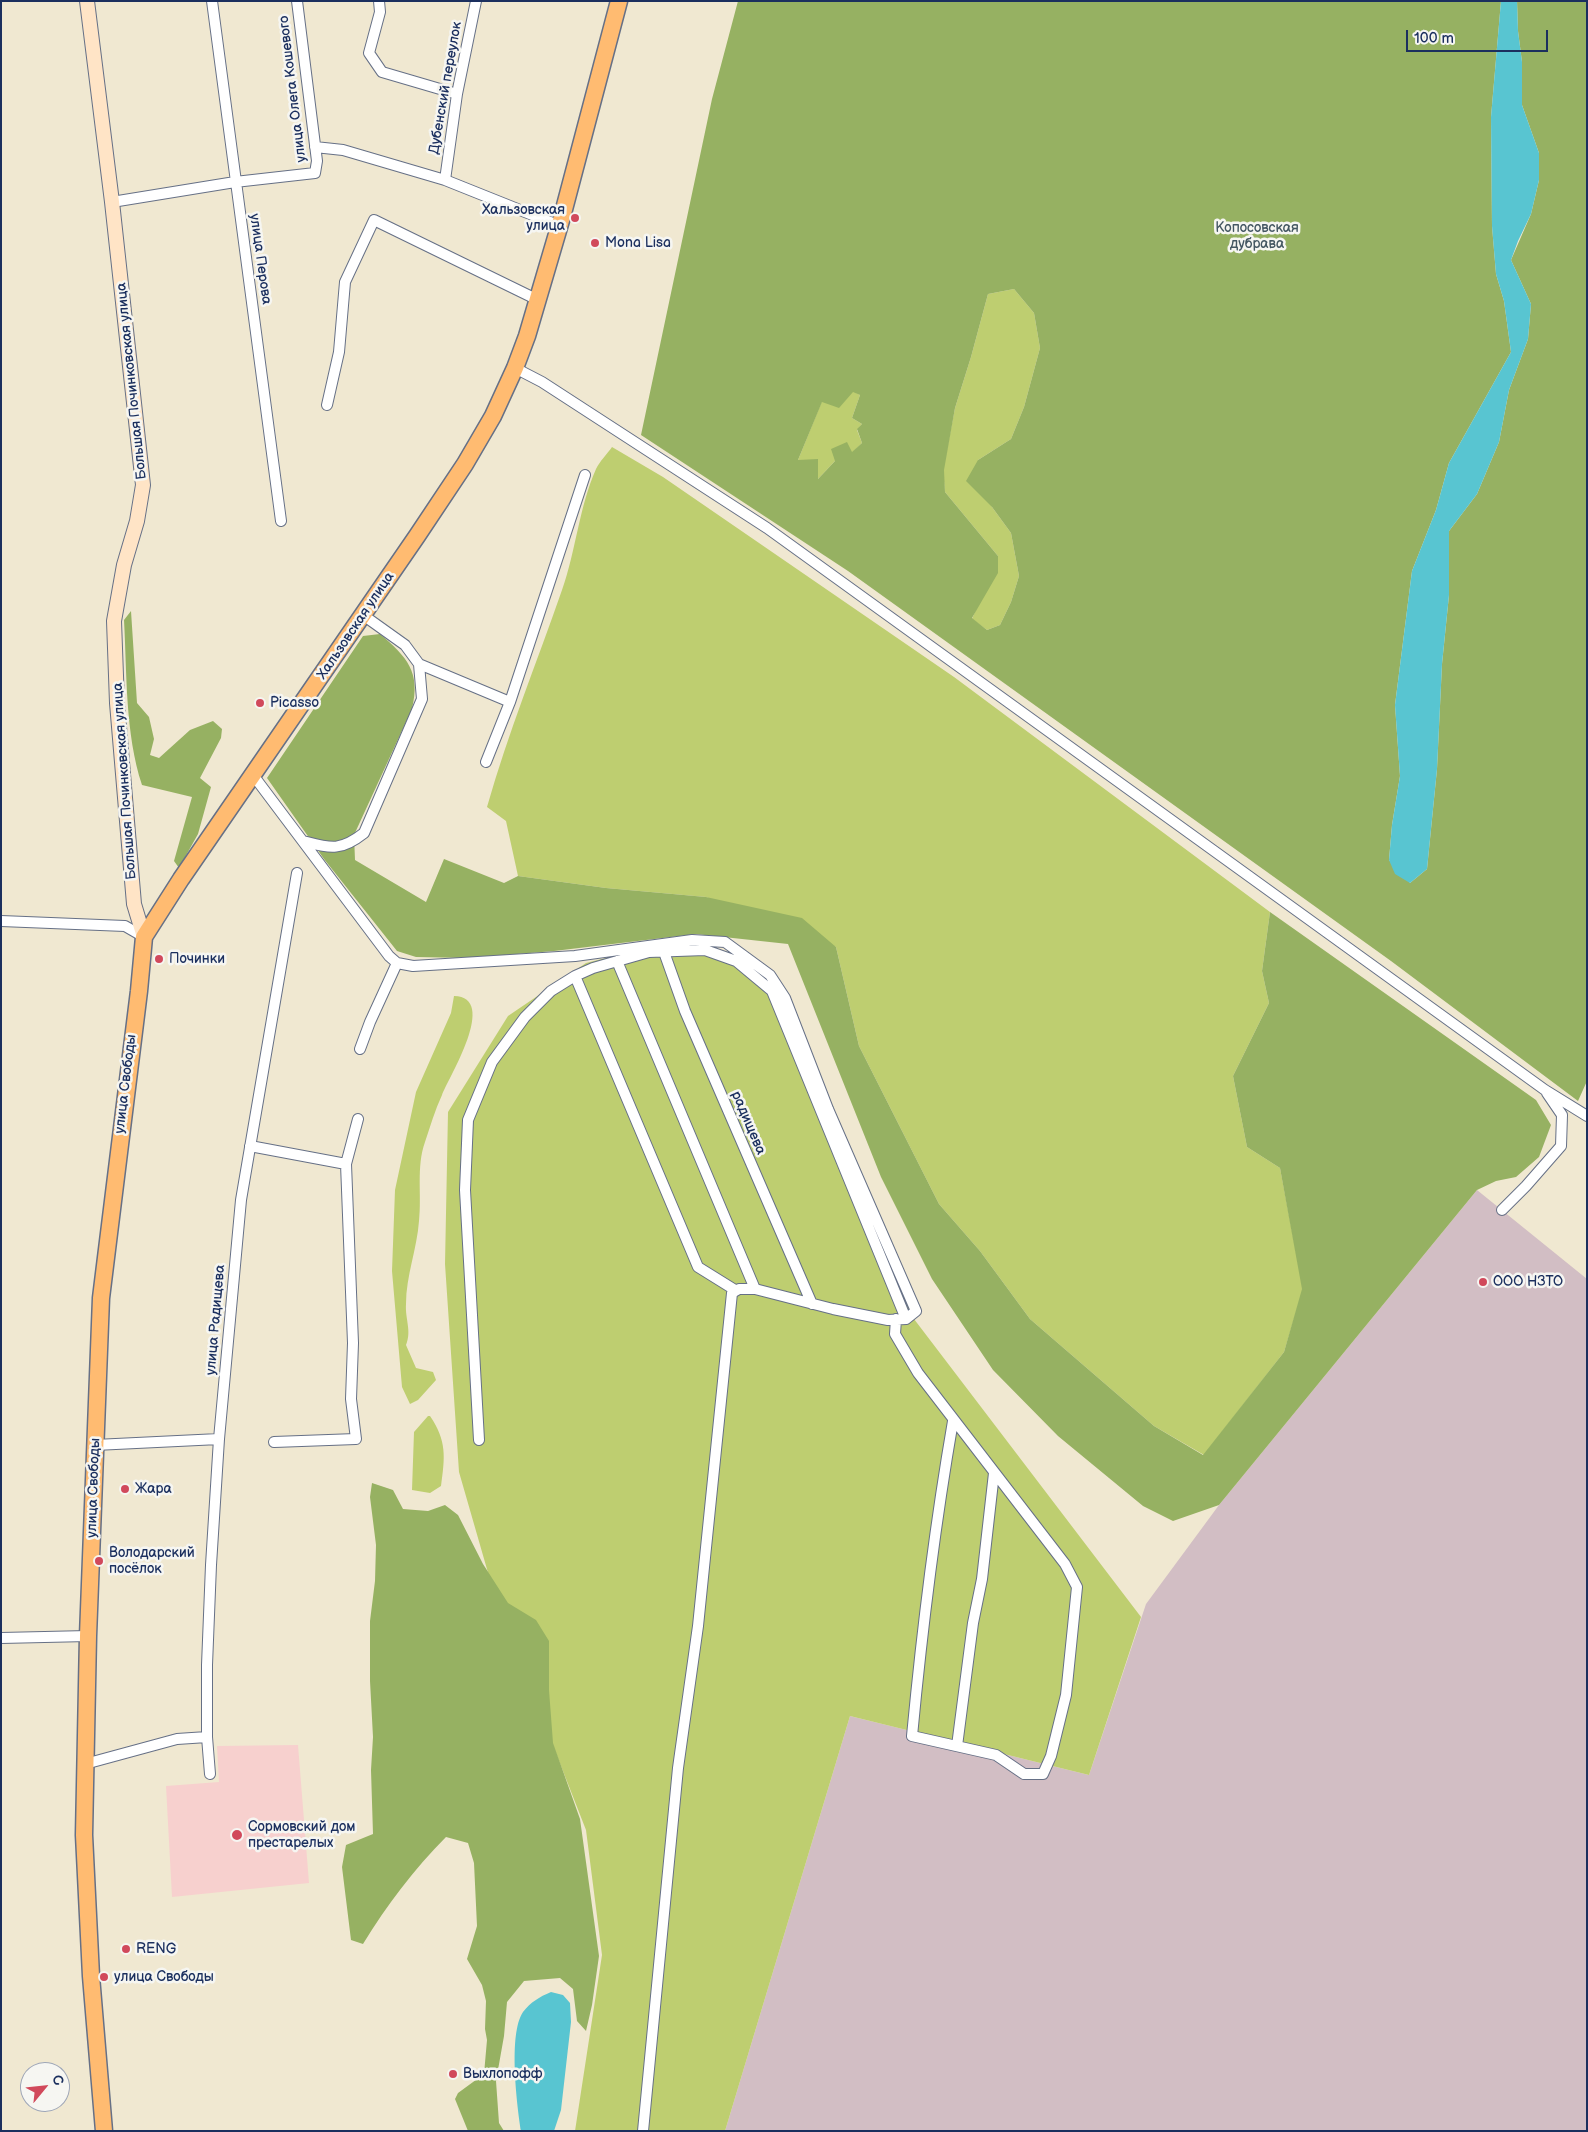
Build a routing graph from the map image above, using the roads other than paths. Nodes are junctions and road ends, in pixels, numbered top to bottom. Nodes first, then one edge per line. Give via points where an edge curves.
1 (87, 1) edge
2 (212, 1) edge
3 (297, 1) edge
4 (379, 1) edge
5 (476, 1) edge
6 (619, 1) edge
7 (457, 94) junction
8 (316, 147) junction
9 (444, 180) junction
10 (235, 182) junction
11 (112, 202) junction
12 (560, 226) junction
13 (538, 300) junction
14 (515, 368) junction
15 (327, 406) dead end
16 (585, 475) dead end
17 (281, 521) dead end
18 (363, 615) junction
19 (419, 664) junction
20 (510, 702) junction
21 (486, 762) dead end
22 (253, 775) junction
23 (303, 841) junction
24 (297, 873) dead end
25 (1, 922) edge
26 (144, 937) junction
27 (664, 952) junction
28 (617, 961) junction
29 (397, 963) junction
30 (575, 976) junction
31 (360, 1049) dead end
32 (1545, 1090) junction
33 (1587, 1116) edge
34 (358, 1118) dead end
35 (250, 1146) junction
36 (346, 1164) junction
37 (1502, 1210) dead end
38 (754, 1289) junction
39 (735, 1290) junction
40 (812, 1304) junction
41 (901, 1319) junction
42 (953, 1420) junction
43 (219, 1439) junction
44 (479, 1440) dead end
45 (274, 1442) dead end
46 (95, 1445) junction
47 (994, 1473) junction
48 (88, 1636) junction
49 (1, 1638) edge
50 (207, 1737) junction
51 (957, 1746) junction
52 (85, 1764) junction
53 (210, 1774) dead end
54 (104, 2131) edge
55 (643, 2131) edge

1 - 11 street, Большая Починковская улица
2 - 10 street, улица Перова
3 - 8 street, улица Олега Кошевого
4 - 7 street via 380,12 369,53 382,72
5 - 7 street, Дубенский переулок
6 - 12 main road, Хальзовская улица
7 - 9 street, Дубенский переулок
8 - 9 street via 343,150
8 - 10 street, улица Олега Кошевого via 315,173
9 - 12 street
10 - 11 street
10 - 17 street, улица Перова
11 - 26 street, Большая Починковская улица via 143,485 114,621 117,703 134,904
12 - 13 main road, Хальзовская улица
13 - 14 main road, Хальзовская улица
13 - 15 street via 374,220 345,282 339,352
14 - 18 main road, Хальзовская улица via 493,416 465,464
14 - 32 street via 542,382 767,528
16 - 20 street
18 - 19 street via 405,645
18 - 22 main road, Хальзовская улица
19 - 20 street
19 - 23 street via 422,699 364,833 349,845 328,848
20 - 21 street
22 - 23 street
22 - 26 main road, Хальзовская улица
23 - 29 street
24 - 35 street, улица Радищева
25 - 26 street via 125,926
26 - 46 main road, улица Свободы via 101,1298
27 - 28 street via 649,952
27 - 40 street, радищева via 685,1011
27 - 41 street via 704,950 736,962 772,991
28 - 30 street
28 - 38 street
29 - 31 street
29 - 41 street via 413,966 575,956 692,940 725,942 770,975 785,998 828,1109 916,1311
30 - 39 street via 698,1267
30 - 44 street via 552,991 525,1017 492,1062 468,1120 465,1190
32 - 33 street
32 - 37 street via 1562,1115 1561,1146
34 - 36 street
35 - 36 street
35 - 43 street, улица Радищева via 241,1200
36 - 45 street via 352,1399 356,1439
38 - 39 street
38 - 40 street
39 - 55 street via 730,1301 698,1626 678,1768
40 - 41 street via 888,1320
41 - 42 street via 895,1334 918,1373
42 - 47 street
42 - 51 street via 942,1482 912,1736
43 - 46 street
43 - 50 street, улица Радищева via 210,1565
46 - 48 main road, улица Свободы
47 - 51 street
47 - 51 street via 1066,1564 1077,1587 1066,1696 1051,1756 1043,1774 1024,1774 996,1756
48 - 49 street
48 - 52 main road, улица Свободы
50 - 52 street via 177,1739
50 - 53 street, улица Радищева
52 - 54 main road, улица Свободы via 84,1835 90,1966

